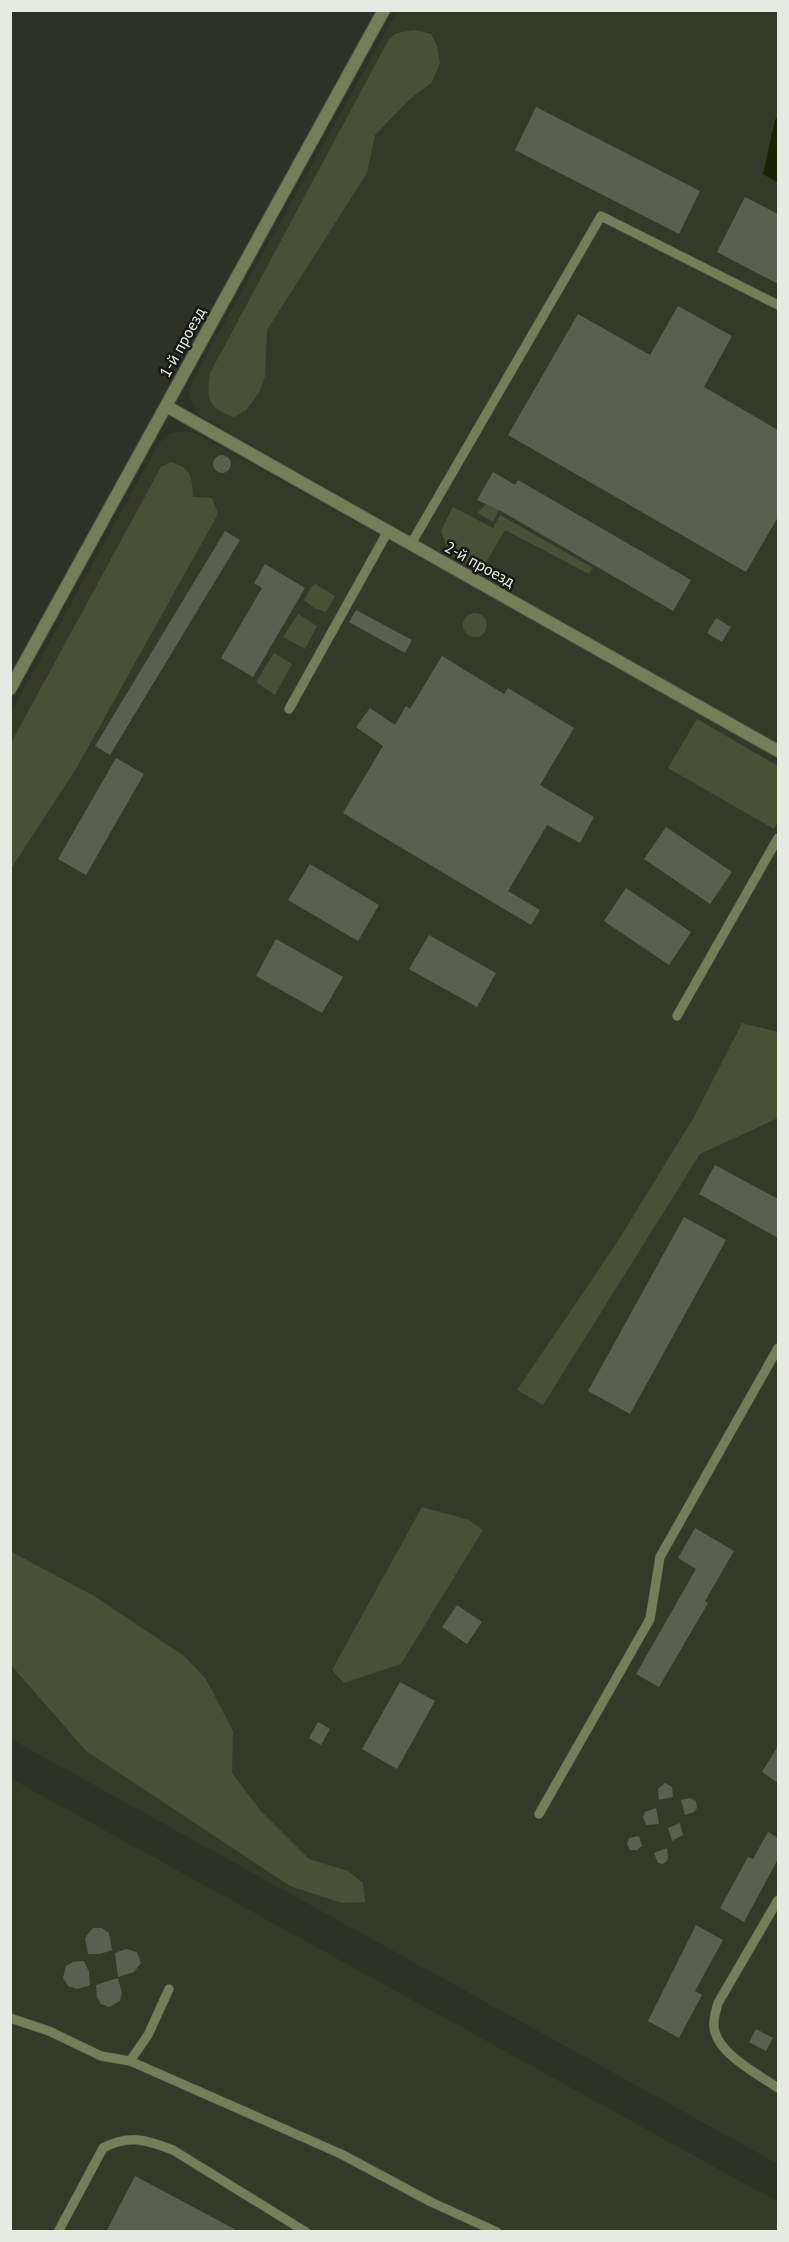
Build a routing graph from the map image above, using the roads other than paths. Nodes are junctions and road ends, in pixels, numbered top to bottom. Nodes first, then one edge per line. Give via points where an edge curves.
1 (384, 10) edge
2 (778, 305) edge
3 (166, 406) junction
4 (388, 531) junction
5 (411, 544) junction
6 (10, 689) edge
7 (289, 709) dead end
8 (778, 751) edge
9 (778, 838) edge
10 (677, 1016) dead end
11 (778, 1348) edge
12 (539, 1814) dead end
13 (778, 1900) edge
14 (169, 1989) dead end
15 (10, 2018) edge
16 (130, 2061) junction
17 (778, 2088) edge
18 (58, 2232) edge
19 (306, 2232) edge
20 (497, 2232) edge

1 - 3 street, 1-й проезд
2 - 5 lane via 601,216
3 - 4 street, 2-й проезд
3 - 6 street, 1-й проезд
4 - 5 street, 2-й проезд
4 - 7 lane
5 - 8 street, 2-й проезд
9 - 10 lane
11 - 12 lane via 660,1557 650,1619
13 - 17 lane via 718,2003 714,2018 714,2029 726,2051
14 - 16 lane via 148,2035
15 - 16 lane via 49,2031 101,2056
16 - 20 lane via 341,2154
18 - 19 lane via 103,2148 128,2139 150,2141 173,2150

